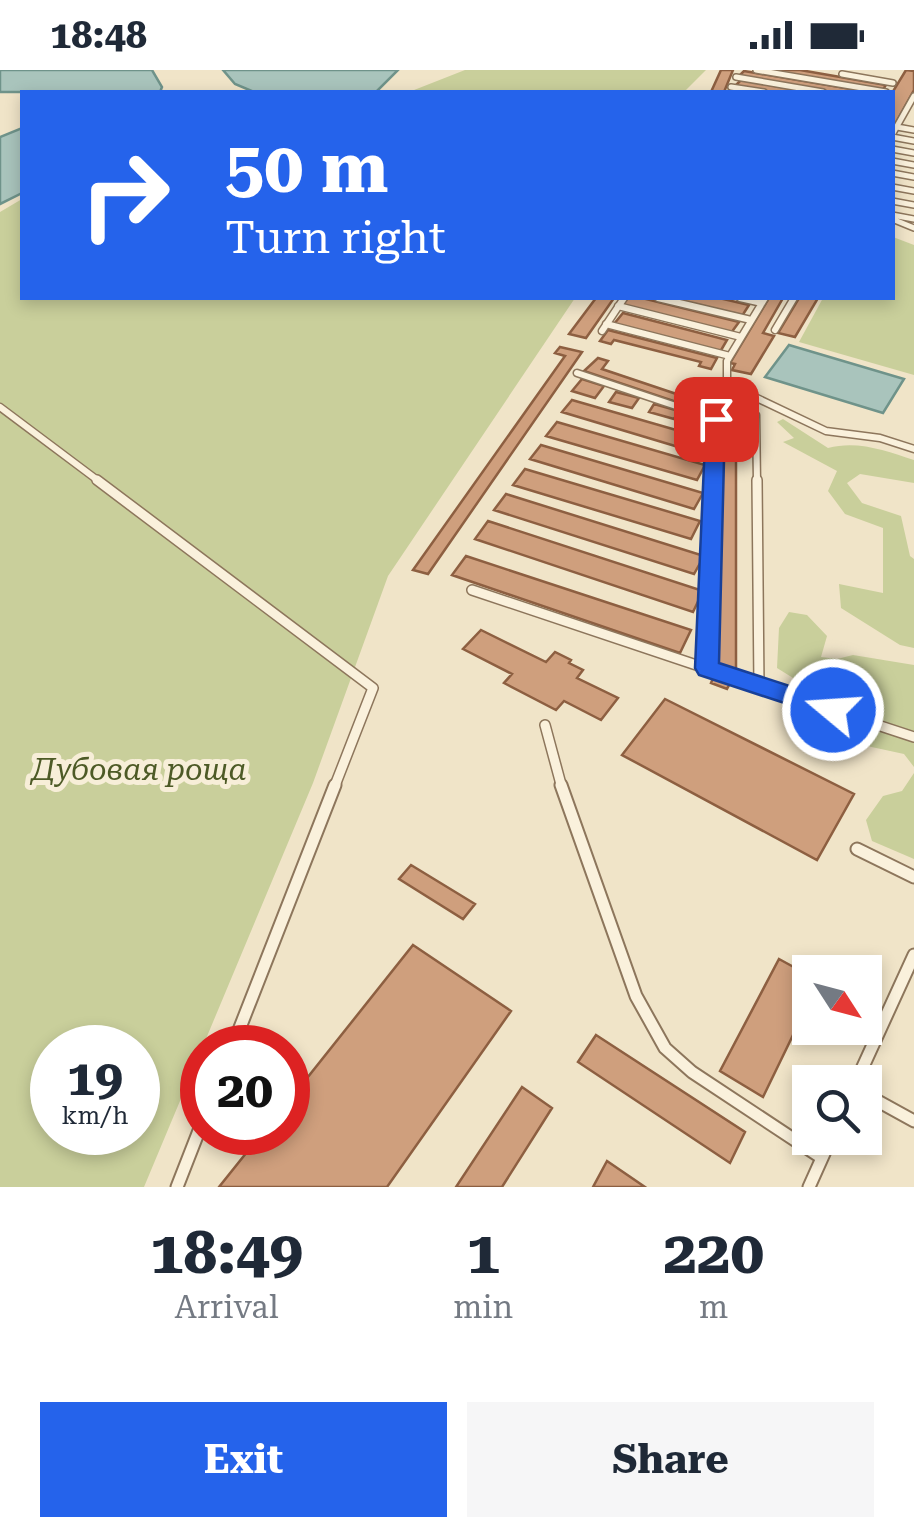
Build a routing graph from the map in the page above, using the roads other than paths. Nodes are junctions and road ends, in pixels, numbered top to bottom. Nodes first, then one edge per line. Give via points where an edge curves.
1 (756, 70) edge
2 (738, 73) edge
3 (842, 74) dead end
4 (730, 90) edge
5 (814, 90) edge
6 (875, 90) edge
7 (888, 90) edge
8 (914, 96) edge
9 (912, 104) edge
10 (902, 117) junction
11 (914, 119) edge
12 (896, 128) joint
13 (914, 130) edge
14 (622, 300) edge
15 (666, 300) edge
16 (763, 300) edge
17 (793, 300) edge
18 (618, 306) junction
19 (751, 320) junction
20 (604, 327) joint
21 (775, 330) dead end
22 (740, 338) junction
23 (730, 356) junction
24 (577, 373) dead end
25 (736, 388) junction
26 (0, 406) edge
27 (914, 449) edge
28 (472, 590) dead end
29 (707, 668) junction
30 (759, 686) junction
31 (545, 725) dead end
32 (914, 737) edge
33 (857, 849) dead end
34 (914, 876) edge
35 (914, 955) edge
36 (241, 1025) edge
37 (864, 1065) edge
38 (882, 1104) edge
39 (914, 1122) edge
40 (189, 1155) edge
41 (823, 1155) edge
42 (822, 1158) junction
43 (177, 1187) edge
44 (809, 1187) edge

1 - 6 lane
2 - 4 lane
2 - 5 lane
3 - 7 lane via 895,80
8 - 9 lane
9 - 10 lane
10 - 11 lane
10 - 12 lane
12 - 13 lane
14 - 18 lane
15 - 19 lane
16 - 19 lane
17 - 21 lane
18 - 20 lane
18 - 22 lane
19 - 22 lane
20 - 23 lane
22 - 23 lane
23 - 25 lane via 726,380
24 - 29 lane via 718,420
25 - 27 lane via 826,431
25 - 30 lane via 756,415
26 - 36 lane via 373,688
28 - 29 lane
29 - 30 lane
30 - 32 lane
31 - 42 lane via 571,821 636,996 666,1048
33 - 34 lane
35 - 37 lane
38 - 39 lane
40 - 43 lane
41 - 42 lane
42 - 44 lane

